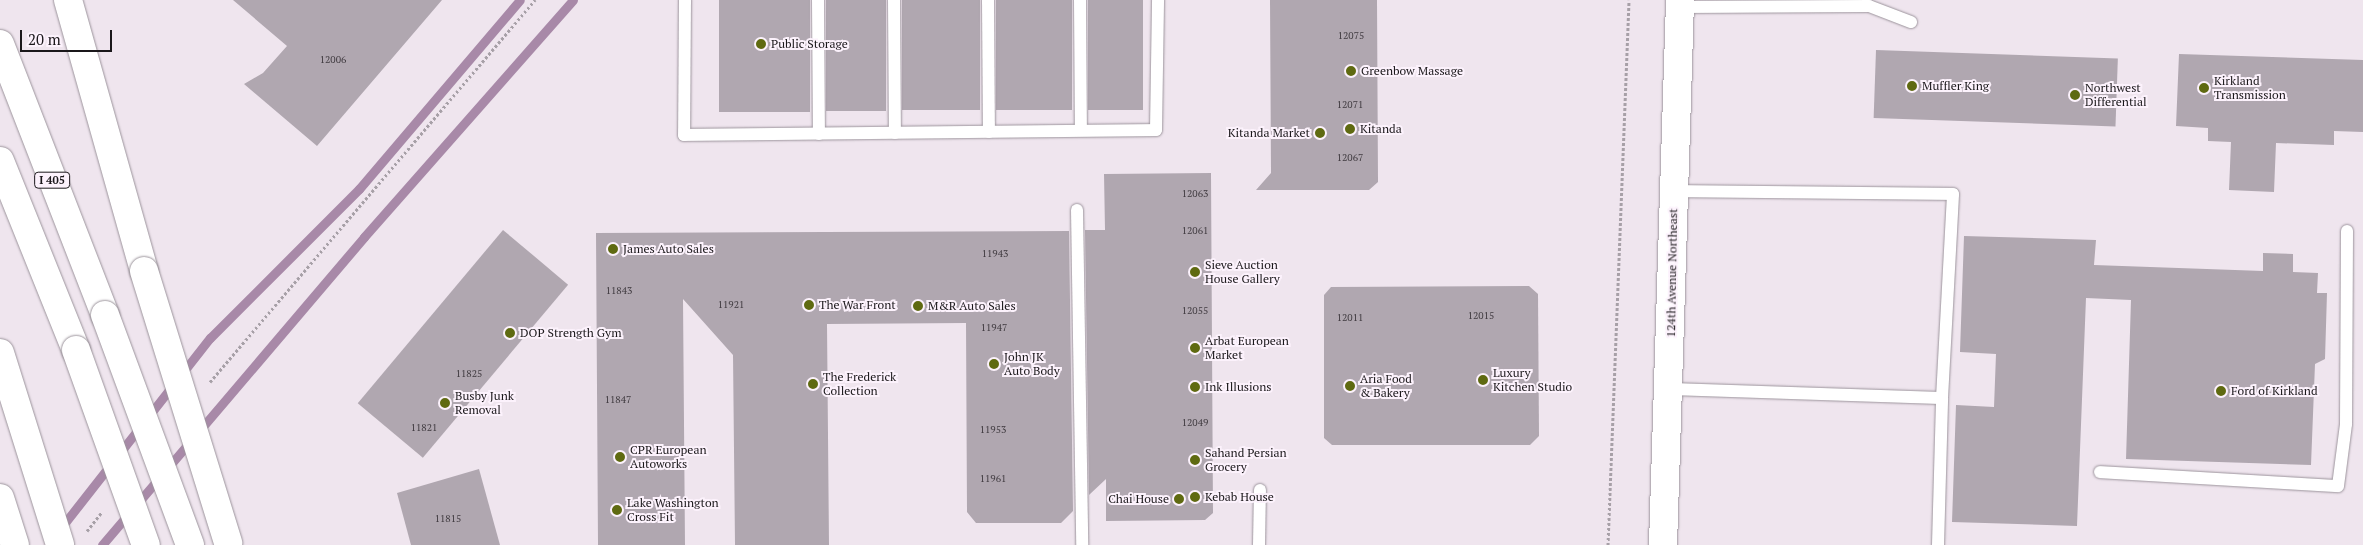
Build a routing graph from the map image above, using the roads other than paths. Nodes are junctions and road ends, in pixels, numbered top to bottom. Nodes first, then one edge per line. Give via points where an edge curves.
1 (68, 0) edge
2 (685, 0) edge
3 (818, 0) edge
4 (894, 0) edge
5 (988, 0) edge
6 (1080, 0) edge
7 (1158, 0) edge
8 (1680, 3) edge
9 (1911, 22) dead end
10 (0, 44) edge
11 (1081, 130) junction
12 (895, 132) junction
13 (989, 132) junction
14 (819, 134) junction
15 (0, 161) edge
16 (1673, 191) junction
17 (1077, 210) dead end
18 (2347, 231) dead end
19 (0, 353) edge
20 (1670, 389) junction
21 (1942, 398) junction
22 (2100, 472) dead end
23 (1260, 490) dead end
24 (0, 498) edge
25 (70, 541) edge
26 (228, 544) edge
27 (14, 545) edge
28 (146, 545) edge
29 (190, 545) edge
30 (1082, 545) edge
31 (1259, 545) edge
32 (1664, 545) edge
33 (1938, 545) edge

1 - 26 main road, bridge via 144,271
2 - 14 lane via 684,135
3 - 14 lane
4 - 12 lane
5 - 13 lane
6 - 11 lane
7 - 11 lane via 1156,130
8 - 9 lane via 1869,6
8 - 16 main road, 124th Avenue Northeast
10 - 29 main road, I 405, bridge
11 - 13 lane
12 - 13 lane
12 - 14 lane
15 - 28 main road, bridge via 76,350
16 - 20 main road, 124th Avenue Northeast
16 - 21 lane via 1953,194
17 - 30 lane
18 - 22 lane via 2346,424 2338,486
19 - 25 main road
20 - 21 lane
20 - 32 main road, 124th Avenue Northeast
21 - 33 lane
23 - 31 lane
24 - 27 main road

